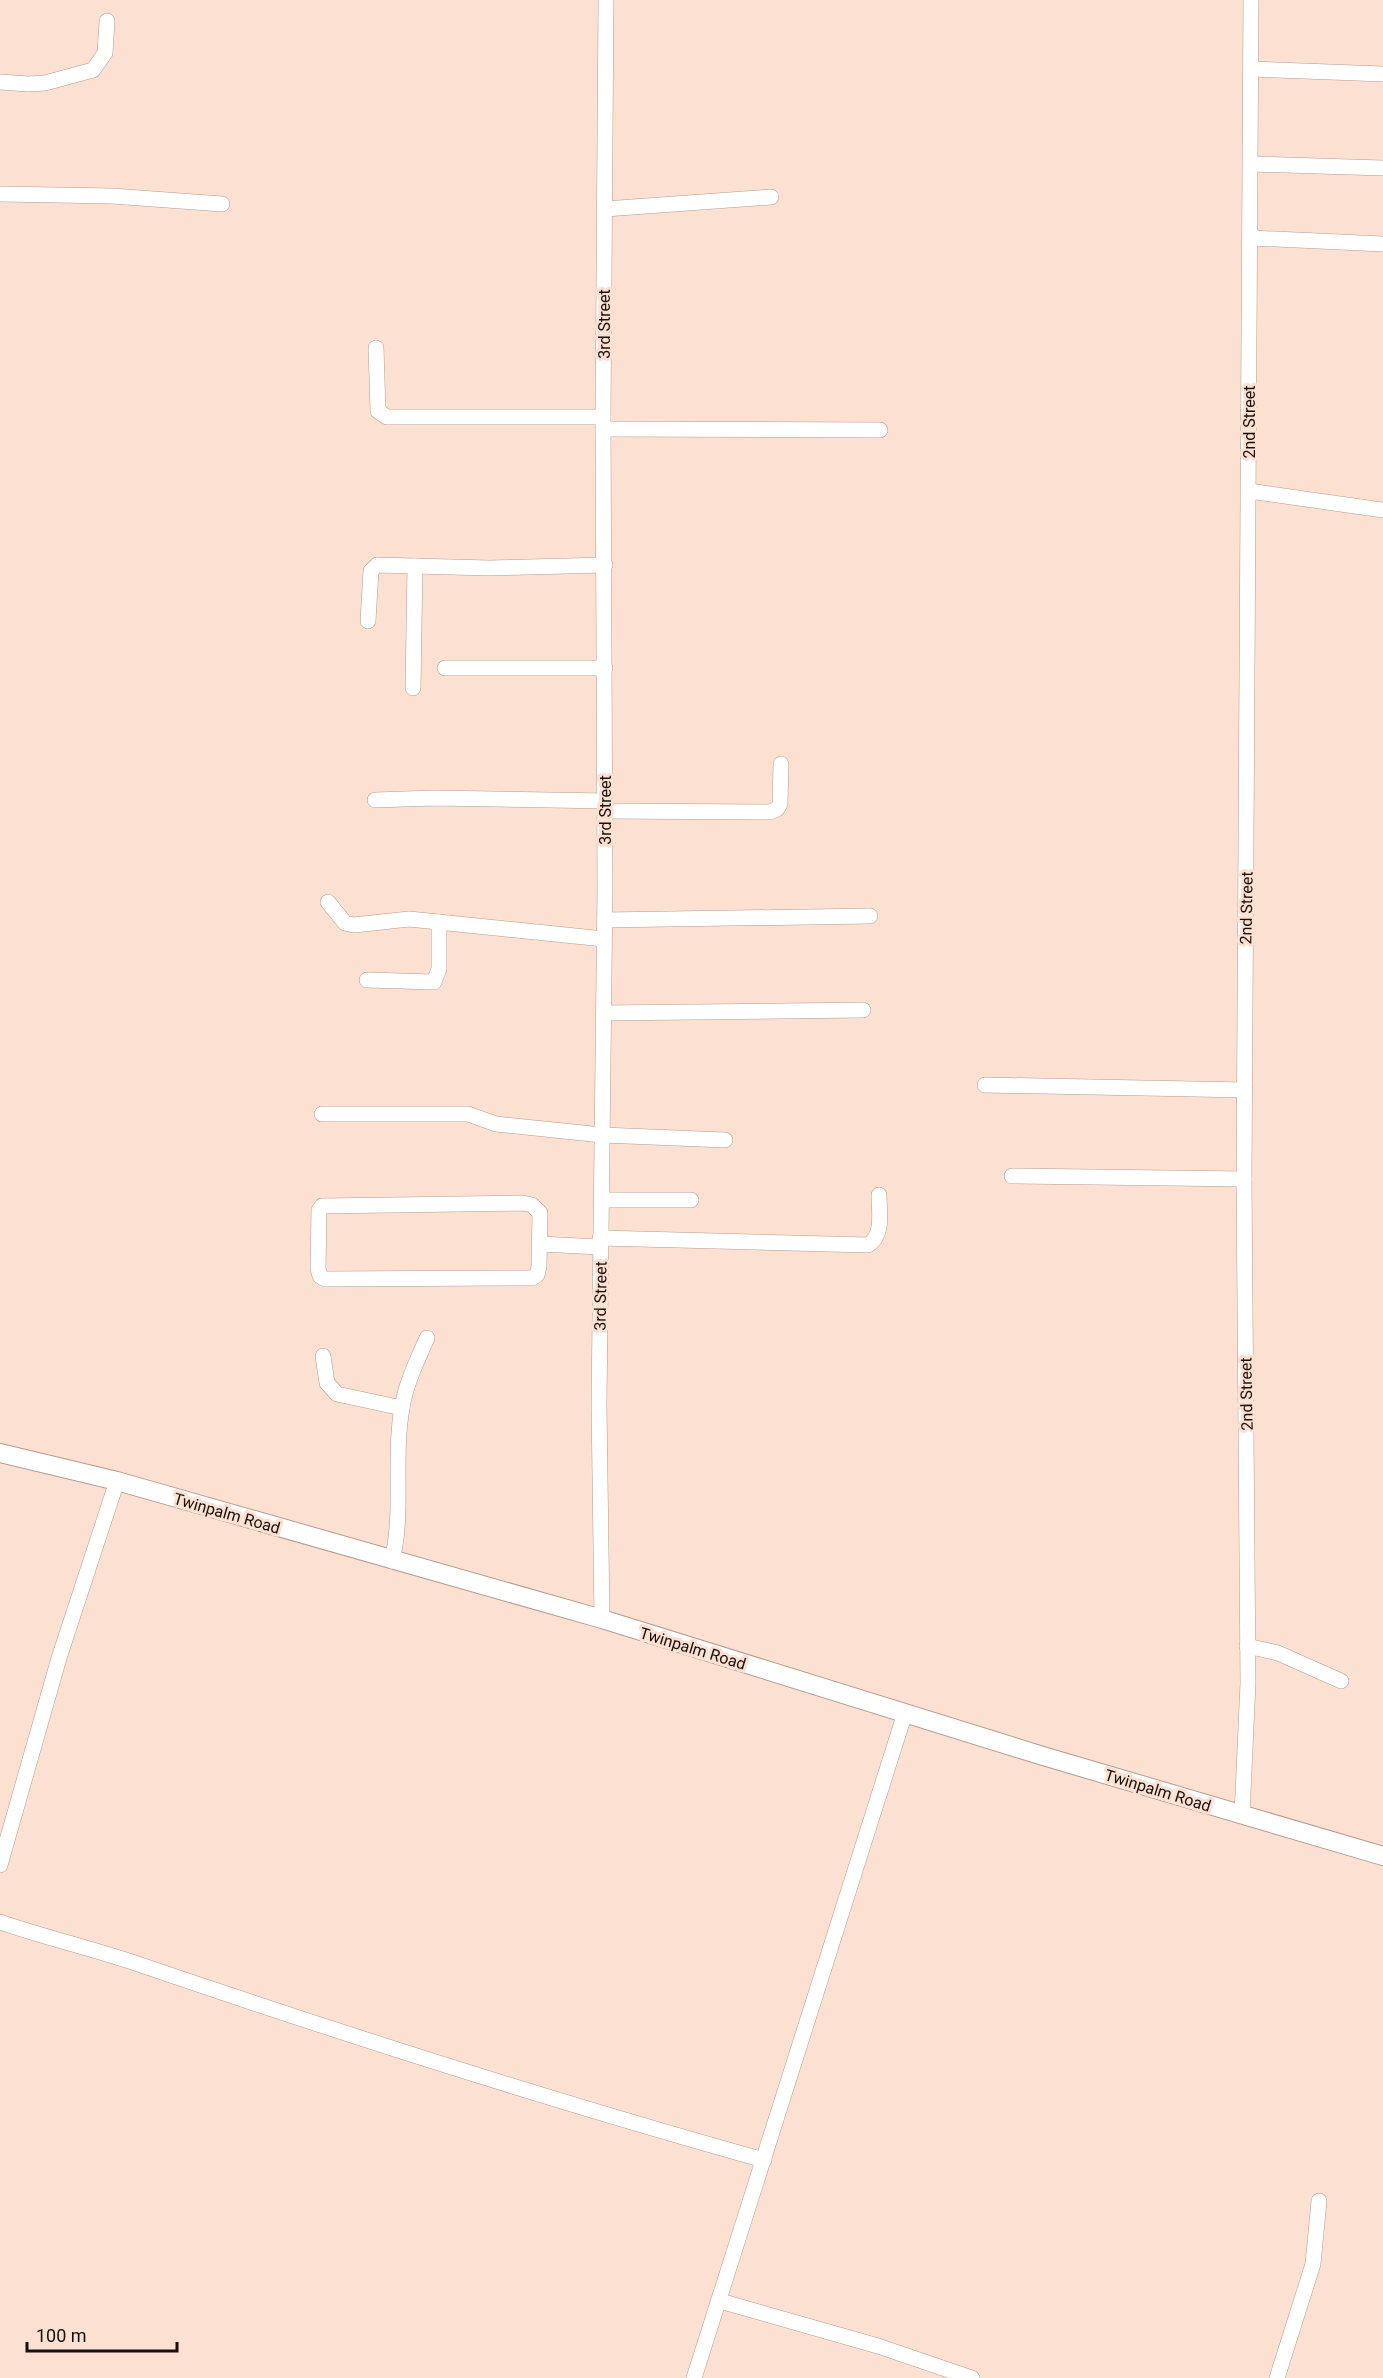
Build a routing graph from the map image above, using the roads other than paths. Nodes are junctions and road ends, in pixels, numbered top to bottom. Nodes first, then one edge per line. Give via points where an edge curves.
1 (606, 0) edge
2 (1251, 0) edge
3 (107, 21) dead end
4 (1251, 69) junction
5 (1383, 74) edge
6 (0, 81) edge
7 (1251, 165) junction
8 (1383, 168) edge
9 (0, 194) edge
10 (771, 197) dead end
11 (222, 204) dead end
12 (604, 209) junction
13 (1251, 238) junction
14 (1383, 244) edge
15 (376, 348) dead end
16 (603, 423) junction
17 (880, 430) dead end
18 (1249, 491) junction
19 (1383, 510) edge
20 (605, 565) junction
21 (415, 566) junction
22 (368, 621) dead end
23 (445, 668) dead end
24 (605, 668) junction
25 (413, 688) dead end
26 (781, 764) dead end
27 (375, 800) dead end
28 (605, 806) junction
29 (328, 902) dead end
30 (870, 916) dead end
31 (604, 920) junction
32 (439, 922) junction
33 (604, 939) junction
34 (367, 980) dead end
35 (863, 1010) dead end
36 (604, 1013) junction
37 (985, 1085) dead end
38 (1245, 1090) junction
39 (322, 1114) dead end
40 (602, 1135) junction
41 (725, 1140) dead end
42 (1012, 1176) dead end
43 (1244, 1179) junction
44 (879, 1195) dead end
45 (601, 1200) junction
46 (691, 1200) dead end
47 (600, 1243) junction
48 (540, 1244) junction
49 (427, 1338) dead end
50 (322, 1356) dead end
51 (402, 1408) junction
52 (0, 1453) edge
53 (117, 1481) junction
54 (392, 1561) junction
55 (602, 1619) junction
56 (1247, 1646) junction
57 (1341, 1681) dead end
58 (905, 1713) junction
59 (1242, 1815) junction
60 (1383, 1856) edge
61 (0, 1865) edge
62 (0, 1922) edge
63 (764, 2160) junction
64 (1319, 2201) dead end
65 (720, 2301) junction
66 (694, 2378) edge
67 (972, 2378) edge
68 (1277, 2378) edge

1 - 12 street, 3rd Street
2 - 4 street, 2nd Street
3 - 6 street via 105,53 93,70 45,83
4 - 5 street
4 - 7 street, 2nd Street
7 - 8 street
7 - 13 street, 2nd Street
9 - 11 street via 112,196
10 - 12 street
12 - 16 street, 3rd Street
13 - 14 street
13 - 18 street, 2nd Street
15 - 16 street via 378,411 387,417
16 - 17 street
16 - 20 street, 3rd Street
18 - 19 street
18 - 38 street, 2nd Street
20 - 21 street
20 - 24 street, 3rd Street
21 - 22 street via 373,566
21 - 25 street
23 - 24 street
24 - 28 street, 3rd Street
26 - 28 street via 780,804 770,812
27 - 28 street via 434,798
28 - 31 street, 3rd Street
29 - 32 street via 345,923 354,925 409,919
30 - 31 street
31 - 33 street, 3rd Street
32 - 33 street
32 - 34 street via 439,969 434,982
33 - 36 street, 3rd Street
35 - 36 street
36 - 40 street, 3rd Street
37 - 38 street
38 - 43 street, 2nd Street
39 - 40 street via 468,1114 496,1124
40 - 41 street
40 - 45 street, 3rd Street
42 - 43 street
43 - 56 street, 2nd Street
44 - 47 street via 879,1229 868,1245
45 - 46 street
45 - 47 street, 3rd Street
47 - 48 street
47 - 55 street, 3rd Street
48 - 48 street via 540,1213 532,1204 329,1204 319,1210 318,1269 325,1279 532,1278 539,1268
49 - 51 street via 407,1382
50 - 51 street via 327,1383 337,1394
51 - 54 street via 398,1537
52 - 53 main road, Twinpalm Road
53 - 54 main road, Twinpalm Road
53 - 61 street via 59,1658
54 - 55 main road, Twinpalm Road
55 - 58 main road, Twinpalm Road
56 - 57 street via 1278,1653
56 - 59 street, 2nd Street
58 - 59 main road, Twinpalm Road
58 - 63 street
59 - 60 main road, Twinpalm Road
62 - 63 street via 321,2027
63 - 65 street
64 - 68 street via 1313,2264
65 - 66 street
65 - 67 street via 868,2343

